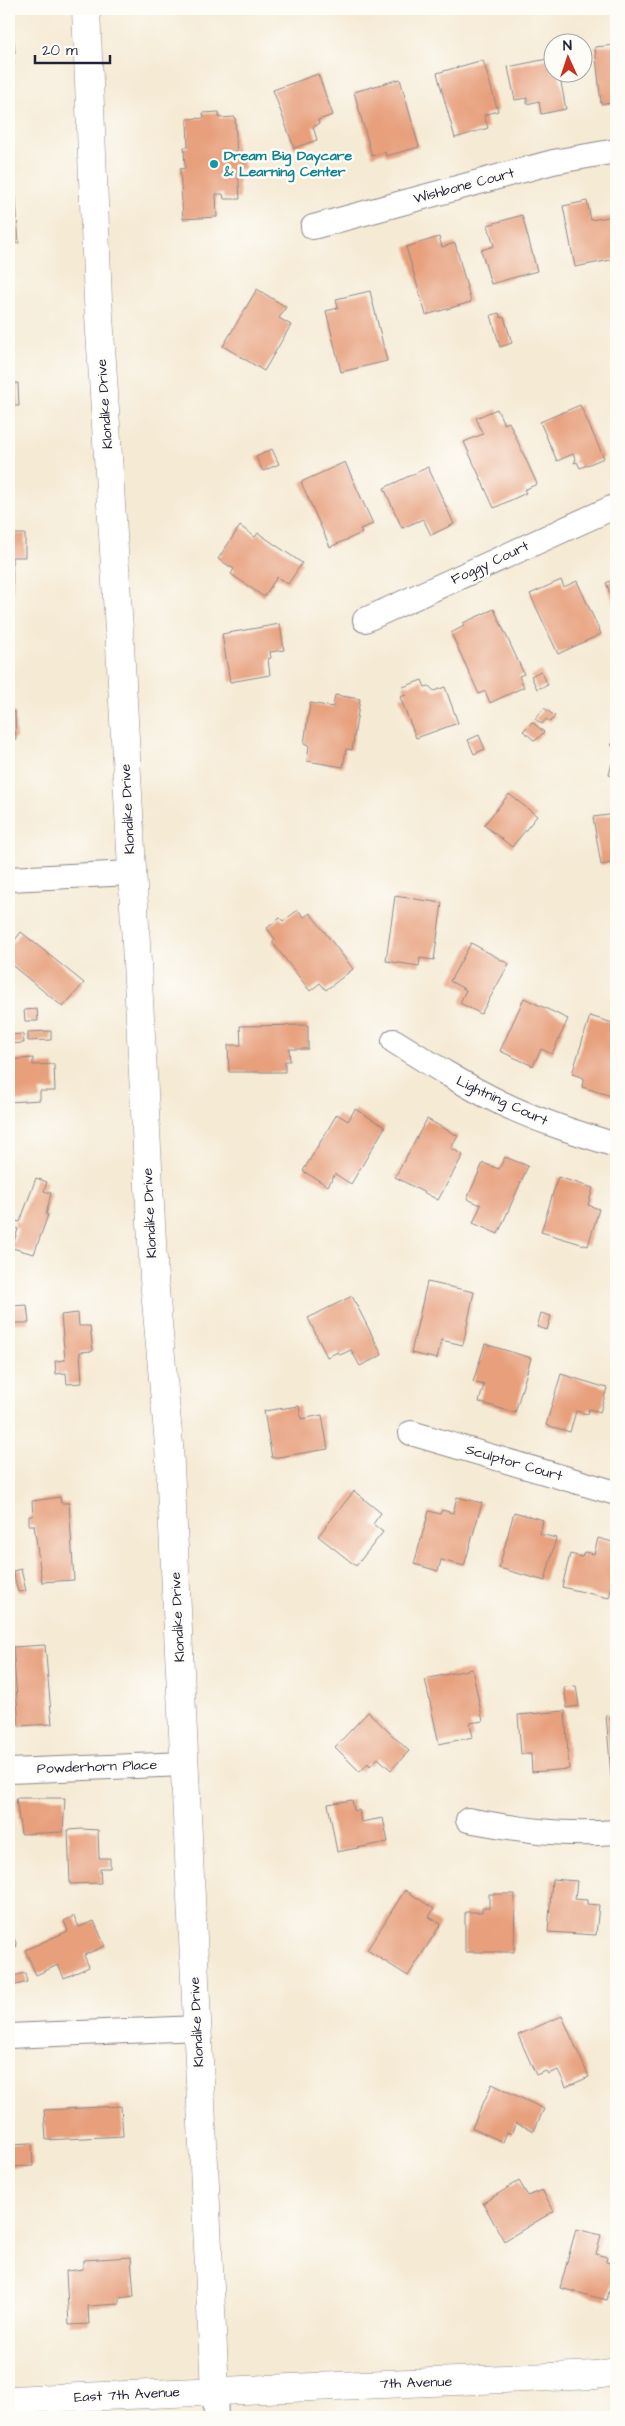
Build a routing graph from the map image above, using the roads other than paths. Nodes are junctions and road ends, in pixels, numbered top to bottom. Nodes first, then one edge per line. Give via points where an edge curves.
1 (86, 9) edge
2 (616, 151) edge
3 (313, 228) dead end
4 (616, 506) edge
5 (365, 620) dead end
6 (131, 873) junction
7 (9, 879) edge
8 (394, 1041) dead end
9 (616, 1145) edge
10 (411, 1434) dead end
11 (616, 1493) edge
12 (185, 1764) junction
13 (9, 1771) edge
14 (468, 1820) dead end
15 (616, 1832) edge
16 (198, 2028) junction
17 (9, 2036) edge
18 (616, 2372) edge
19 (9, 2400) edge
20 (216, 2404) edge

1 - 6 street, Klondike Drive via 98,300
2 - 3 street, Wishbone Court via 553,162
4 - 5 street, Foggy Court
6 - 7 street
6 - 12 street, Klondike Drive via 154,1279 169,1445
8 - 9 street, Lightning Court via 454,1079 502,1104
10 - 11 street, Sculptor Court
12 - 13 street, Powderhorn Place
12 - 16 street, Klondike Drive
14 - 15 street via 525,1831 574,1835
16 - 17 street
16 - 20 street, Klondike Drive
18 - 20 street, 7th Avenue
19 - 20 street, East 7th Avenue

